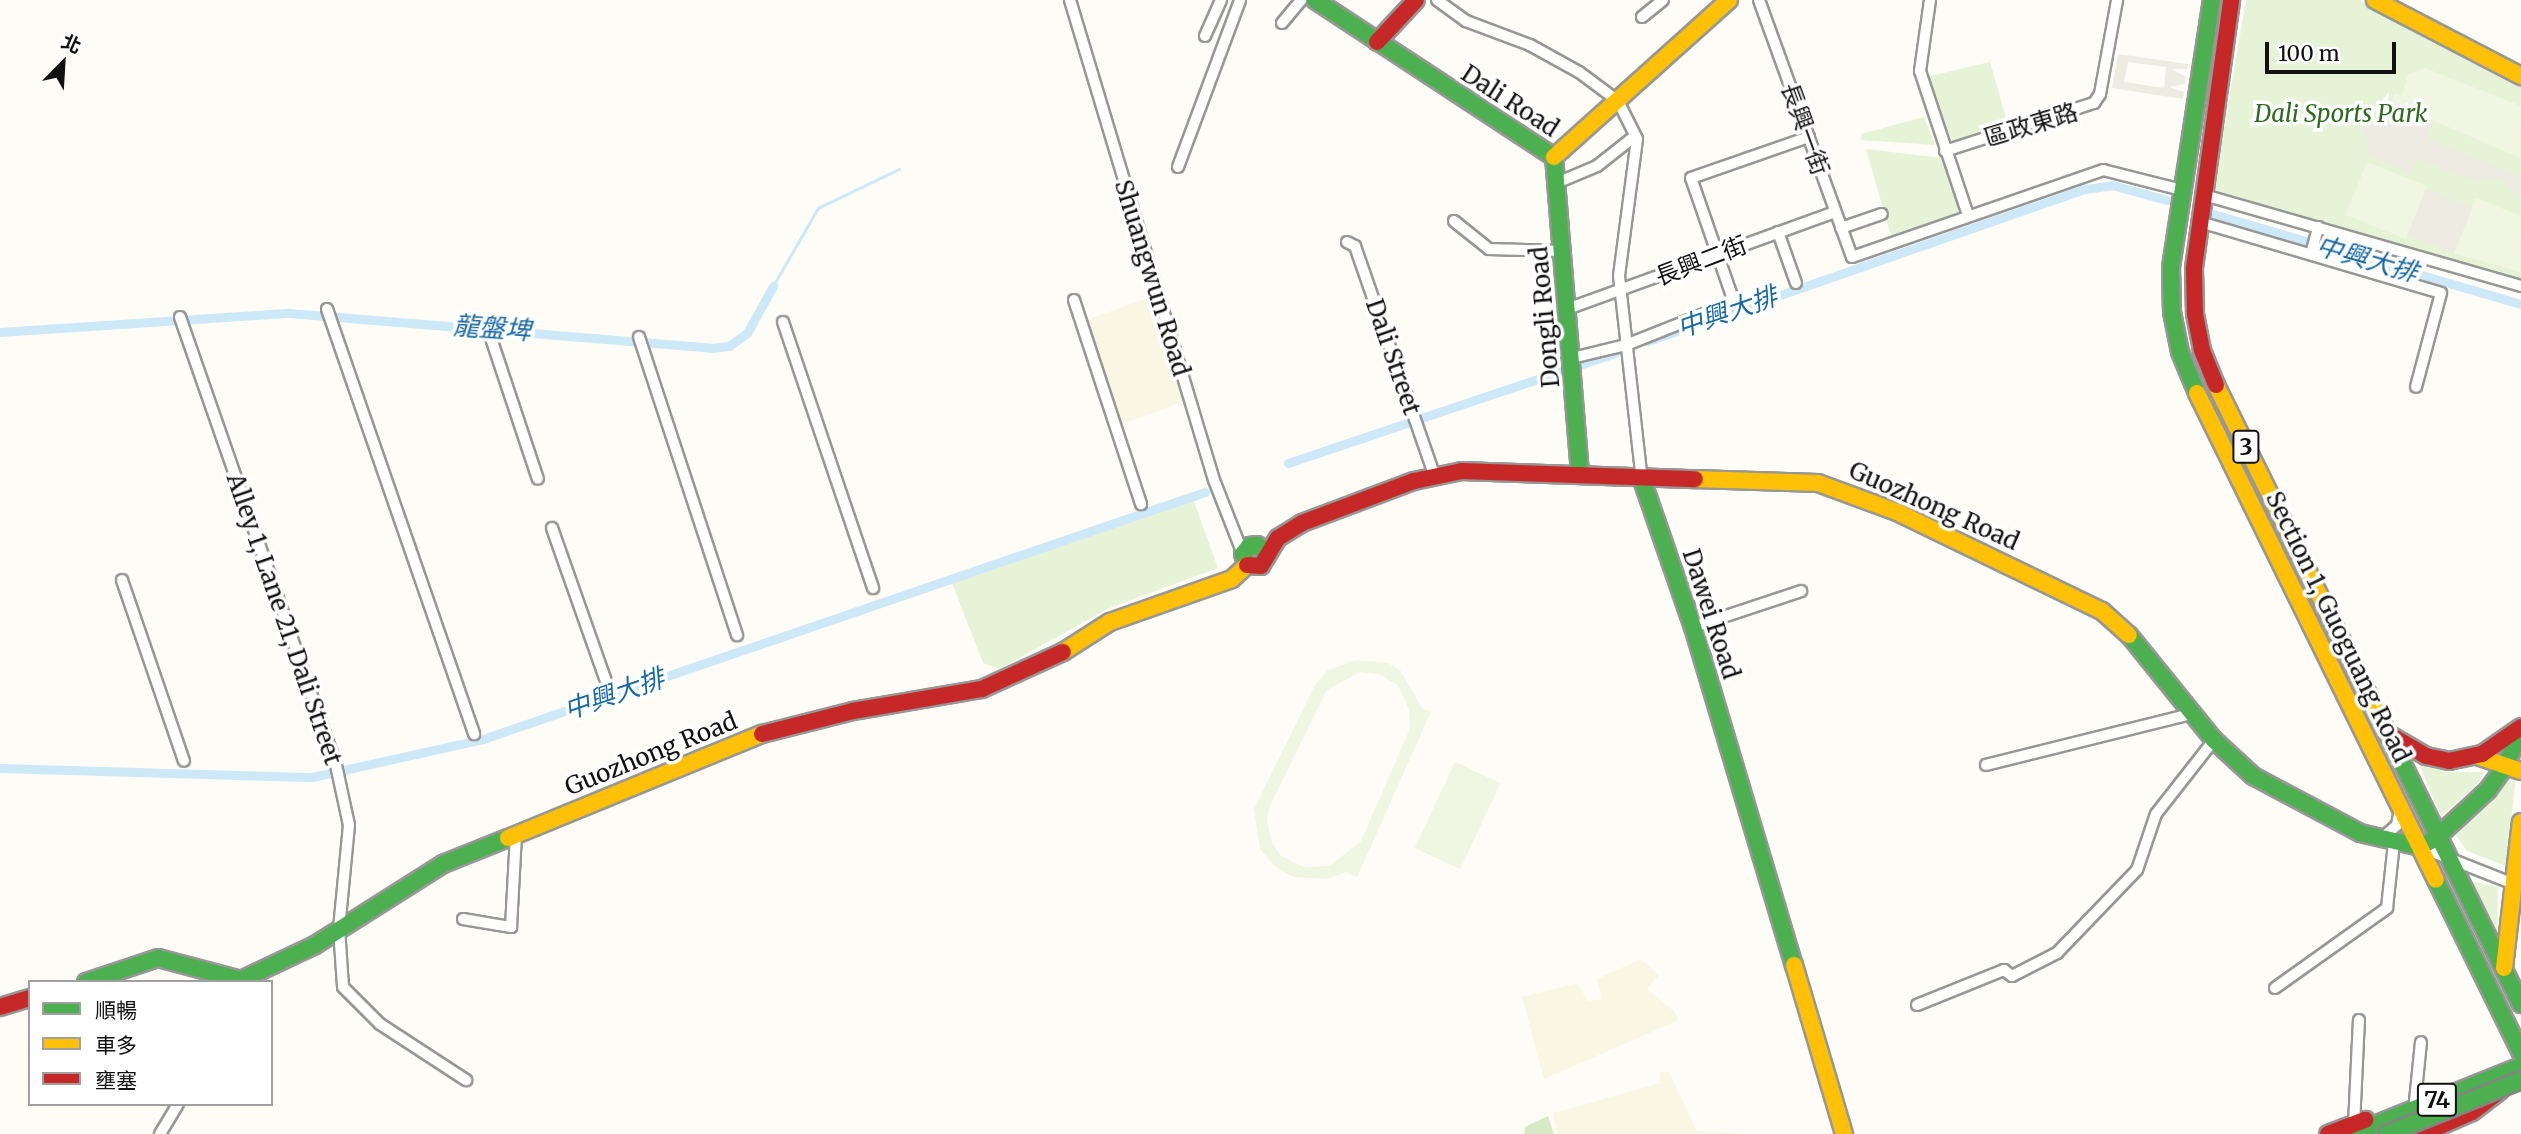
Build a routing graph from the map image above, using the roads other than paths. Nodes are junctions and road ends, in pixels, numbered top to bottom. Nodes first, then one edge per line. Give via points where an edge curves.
1 (1070, 0) edge
2 (1221, 0) edge
3 (1240, 0) edge
4 (1301, 0) edge
5 (1315, 0) edge
6 (1416, 0) edge
7 (1437, 0) edge
8 (1663, 0) edge
9 (1729, 0) edge
10 (1759, 0) edge
11 (1930, 0) edge
12 (2117, 0) edge
13 (2212, 0) edge
14 (2231, 0) edge
15 (2375, 0) edge
16 (1642, 18) dead end
17 (1282, 23) dead end
18 (1205, 36) dead end
19 (1377, 42) junction
20 (2521, 76) edge
21 (1618, 101) junction
22 (1635, 136) junction
23 (1809, 137) junction
24 (1945, 151) junction
25 (1553, 157) junction
26 (1178, 167) dead end
27 (1559, 182) junction
28 (2182, 190) junction
29 (2204, 195) junction
30 (1835, 212) junction
31 (1882, 214) dead end
32 (1968, 215) junction
33 (1454, 220) dead end
34 (2200, 222) junction
35 (2318, 227) junction
36 (1840, 228) junction
37 (1778, 232) junction
38 (1347, 242) dead end
39 (1563, 251) junction
40 (1718, 254) junction
41 (2311, 254) junction
42 (1796, 283) dead end
43 (2521, 286) edge
44 (1619, 292) junction
45 (1074, 300) dead end
46 (327, 309) dead end
47 (1567, 309) junction
48 (180, 317) dead end
49 (783, 321) dead end
50 (486, 323) dead end
51 (639, 337) dead end
52 (1626, 345) junction
53 (1572, 363) junction
54 (2416, 387) dead end
55 (1580, 475) junction
56 (1435, 477) junction
57 (538, 479) dead end
58 (1642, 480) junction
59 (1141, 504) dead end
60 (552, 528) dead end
61 (1245, 559) junction
62 (122, 580) dead end
63 (873, 588) dead end
64 (1801, 591) dead end
65 (1693, 627) junction
66 (737, 635) dead end
67 (609, 690) dead end
68 (2195, 713) junction
69 (2521, 728) edge
70 (474, 734) dead end
71 (2389, 734) junction
72 (2214, 740) junction
73 (2477, 756) junction
74 (184, 761) dead end
75 (1986, 765) dead end
76 (2505, 765) junction
77 (2521, 771) edge
78 (2400, 806) junction
79 (2521, 822) edge
80 (516, 834) junction
81 (2436, 838) junction
82 (2387, 840) junction
83 (2420, 847) junction
84 (2448, 860) junction
85 (2516, 885) edge
86 (463, 919) dead end
87 (339, 928) junction
88 (2504, 968) junction
89 (92, 980) edge
90 (237, 980) edge
91 (243, 980) edge
92 (2275, 988) dead end
93 (28, 999) edge
94 (2521, 1004) edge
95 (1917, 1005) dead end
96 (0, 1007) edge
97 (2358, 1020) dead end
98 (2421, 1042) dead end
99 (2521, 1053) edge
100 (2521, 1064) edge
101 (2521, 1073) edge
102 (466, 1080) dead end
103 (2521, 1080) edge
104 (2502, 1088) junction
105 (2415, 1101) junction
106 (2445, 1104) junction
107 (177, 1106) edge
108 (2353, 1129) edge
109 (160, 1134) edge
110 (1844, 1134) edge
111 (2328, 1134) edge
112 (2368, 1134) edge
113 (2388, 1134) edge
114 (2406, 1134) edge
115 (2423, 1134) edge

1 - 61 street, Shuangwun Road via 1214,480
2 - 18 street
3 - 26 street
4 - 17 street
5 - 19 main road, Dali Road
6 - 19 main road
7 - 21 street via 1466,21 1551,56
8 - 16 street
9 - 21 main road, Dali Road
10 - 23 street, 長興一街
11 - 24 street via 1920,71
12 - 24 street, 區政東路 via 2100,94 2094,103
13 - 28 main road, Section 1, Guoguang Road / 3
14 - 29 main road, Section 1, Guoguang Road / 3
15 - 20 main road
19 - 25 main road, Dali Road
21 - 22 street
21 - 25 main road, Dali Road
22 - 27 street via 1597,166
22 - 44 street, Dawei Road
23 - 30 street, 長興一街
23 - 40 street via 1691,178
24 - 32 street
25 - 27 main road, Dongli Road
27 - 39 main road, Dongli Road
28 - 32 street via 2103,170
28 - 78 main road, Section 1, Guoguang Road / 3 via 2171,295 2189,378
29 - 34 main road, Section 1, Guoguang Road / 3
29 - 35 street
30 - 36 street, 長興一街
30 - 37 street, 長興二街
31 - 36 street
32 - 36 street, 長興一街 via 1852,257
33 - 39 street via 1489,249
34 - 41 street
34 - 71 main road, Section 1, Guoguang Road / 3 via 2194,305 2211,375
35 - 41 street
35 - 43 street
37 - 40 street, 長興二街
37 - 42 street
38 - 56 street, Dali Street via 1355,246
39 - 47 main road, Dongli Road
40 - 44 street, 長興二街
40 - 52 street via 1734,302
41 - 54 street via 2441,293
44 - 47 street, 長興二街
44 - 52 street, Dawei Road
45 - 59 street
46 - 70 street
47 - 53 main road, Dongli Road
48 - 87 street, Alley 1, Lane 21, Dali Street via 336,765 349,825
49 - 63 street
50 - 57 street
51 - 66 street
52 - 53 street
52 - 58 street, Dawei Road
53 - 55 main road, Dongli Road
55 - 56 main road, Guozhong Road via 1493,468
55 - 58 main road, Guozhong Road
56 - 61 main road, Guozhong Road via 1302,523 1278,538 1261,566
58 - 65 main road, Dawei Road
58 - 68 main road, Guozhong Road via 1818,484 1897,512 2102,611 2144,648
60 - 67 street
61 - 80 main road, Guozhong Road via 1232,579 1110,622 1054,658 982,689 853,711 762,734
62 - 74 street
64 - 65 street
65 - 110 main road, Dawei Road
68 - 72 main road, Guozhong Road
68 - 75 street
69 - 73 main road
69 - 76 main road
71 - 73 main road via 2438,759
71 - 81 main road, Section 1, Guoguang Road / 3
72 - 82 main road, Guozhong Road via 2273,789
72 - 95 street via 2156,814 2137,870 2057,953 2012,976 2004,970
73 - 76 main road
76 - 77 main road
76 - 81 main road via 2487,790
78 - 82 street via 2397,825
78 - 83 main road, Section 1, Guoguang Road / 3
79 - 85 main road
80 - 86 street via 511,927
80 - 87 main road, Guozhong Road via 443,864
81 - 83 main road
81 - 84 main road, Section 1, Guoguang Road / 3
82 - 83 main road, Guozhong Road
82 - 92 street via 2387,908
83 - 84 street
83 - 99 main road, Section 1, Guoguang Road / 3
84 - 85 street
84 - 88 main road, Section 1, Guoguang Road / 3
85 - 88 main road
87 - 91 main road, Guozhong Road
87 - 102 street, Alley 1, Lane 21, Dali Street via 343,987 380,1024
88 - 94 main road, Section 1, Guoguang Road / 3
89 - 90 main road, Guozhong Road via 158,958
93 - 96 main road
97 - 108 street
98 - 105 street
100 - 105 main road
100 - 108 main road, 74
101 - 106 main road
103 - 104 main road, 74, bridge
104 - 113 main road, 74, bridge
104 - 115 main road via 2472,1112
105 - 108 main road
106 - 112 main road
106 - 114 main road
107 - 109 street
108 - 111 main road

